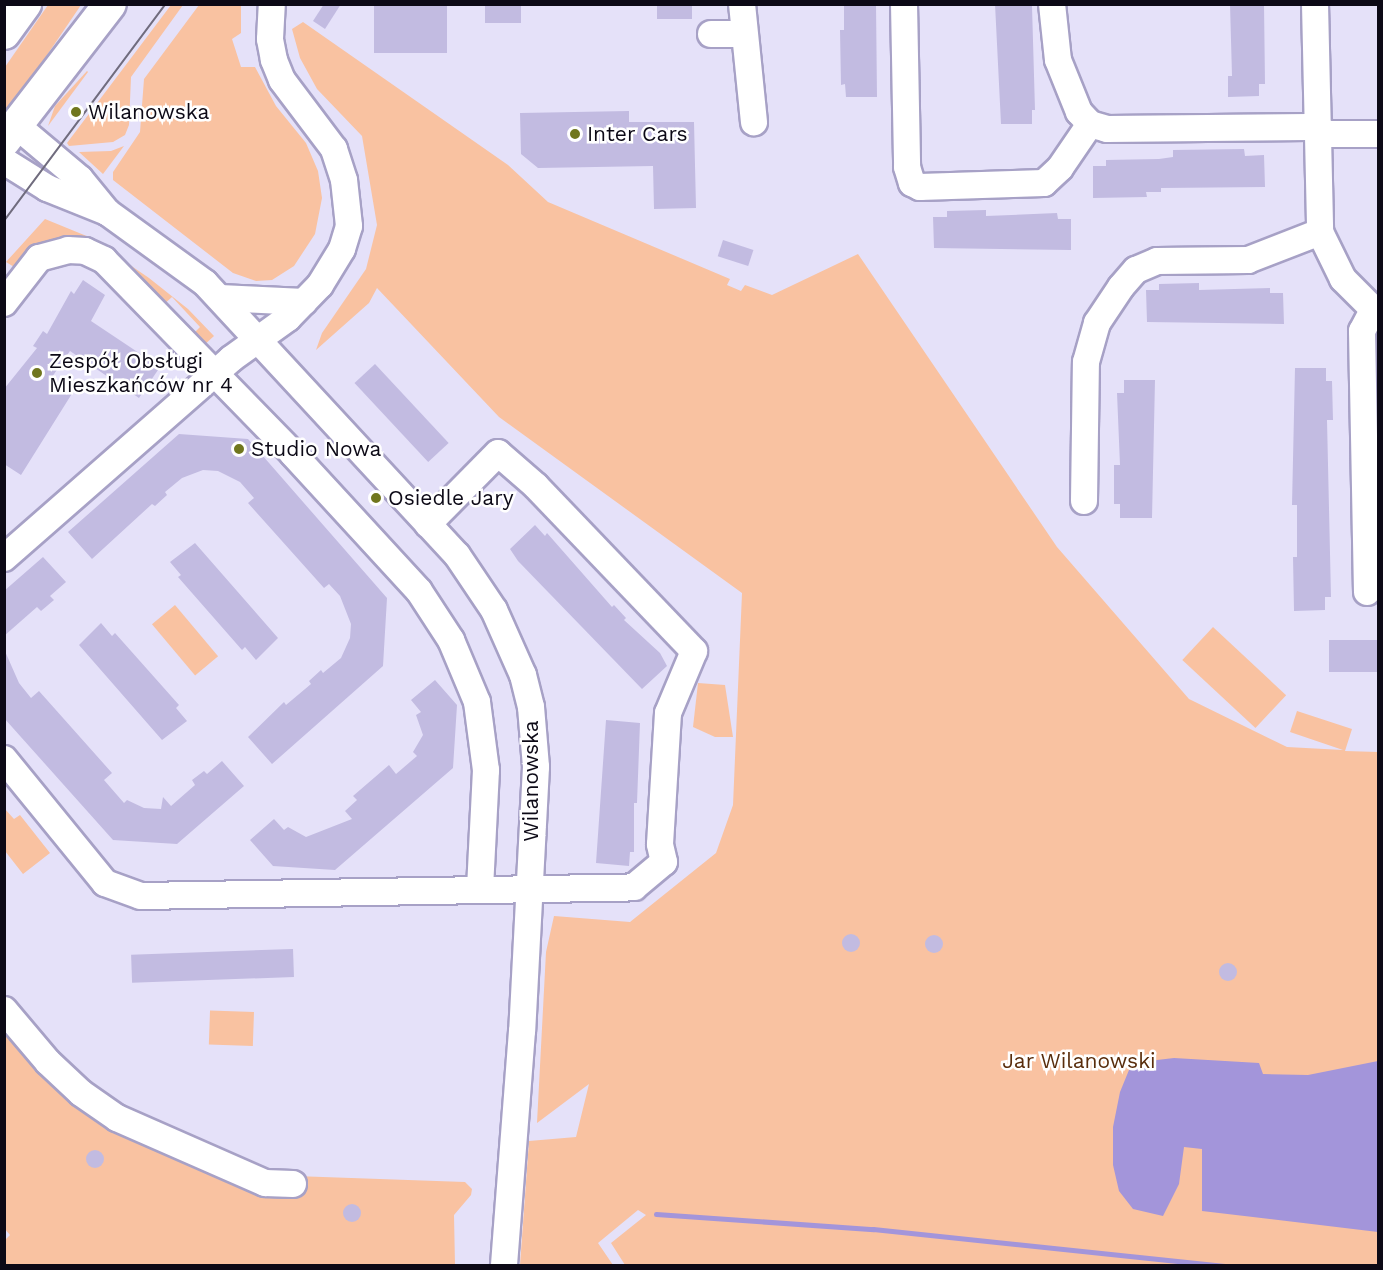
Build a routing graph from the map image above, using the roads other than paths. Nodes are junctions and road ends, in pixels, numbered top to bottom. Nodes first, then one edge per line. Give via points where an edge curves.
1 (25, 4) edge
2 (110, 4) edge
3 (272, 4) edge
4 (742, 4) edge
5 (904, 4) edge
6 (1052, 4) edge
7 (1315, 4) edge
8 (4, 33) edge
9 (711, 34) dead end
10 (744, 34) junction
11 (754, 122) dead end
12 (1090, 124) junction
13 (1316, 129) junction
14 (11, 134) edge
15 (1378, 134) edge
16 (4, 161) edge
17 (107, 212) junction
18 (1320, 232) junction
19 (220, 298) junction
20 (304, 302) junction
21 (4, 303) edge
22 (1376, 312) edge
23 (259, 339) junction
24 (214, 374) junction
25 (1084, 501) dead end
26 (428, 524) junction
27 (4, 558) edge
28 (1367, 592) dead end
29 (4, 759) edge
30 (530, 889) junction
31 (480, 890) junction
32 (4, 1010) edge
33 (293, 1184) dead end
34 (504, 1266) edge

1 - 8 main road
2 - 14 main road
3 - 20 street via 270,39 274,60 297,102 334,149 349,210 342,249 331,270
4 - 10 street
5 - 12 street via 907,167 912,183 1044,183 1060,168
6 - 12 street via 1059,60 1079,112
7 - 13 street
9 - 10 street
10 - 11 street
12 - 13 street via 1107,129
13 - 15 street via 1330,134
13 - 18 street
14 - 17 street, Wilanowska via 80,179
16 - 17 street, Wilanowska via 47,188
17 - 19 street, Wilanowska via 176,258
18 - 22 street via 1343,279
18 - 25 street via 1248,260 1157,261 1136,270 1120,287 1097,323 1086,362
19 - 20 street
19 - 23 street, Wilanowska
20 - 23 street
21 - 24 street via 39,258 56,251 85,251 118,270
22 - 28 street via 1362,332
23 - 24 street
23 - 26 street, Wilanowska
24 - 27 street
24 - 31 street via 419,591 456,650 477,702 483,735 486,770
26 - 30 street, Wilanowska via 471,574 494,610 524,675 536,767
26 - 30 street via 498,453 599,550 694,651 668,713 660,844 664,862 634,887
29 - 31 street via 105,883 141,896
30 - 31 street
30 - 34 street, Wilanowska
32 - 33 street via 48,1062 81,1093 117,1118 265,1183

